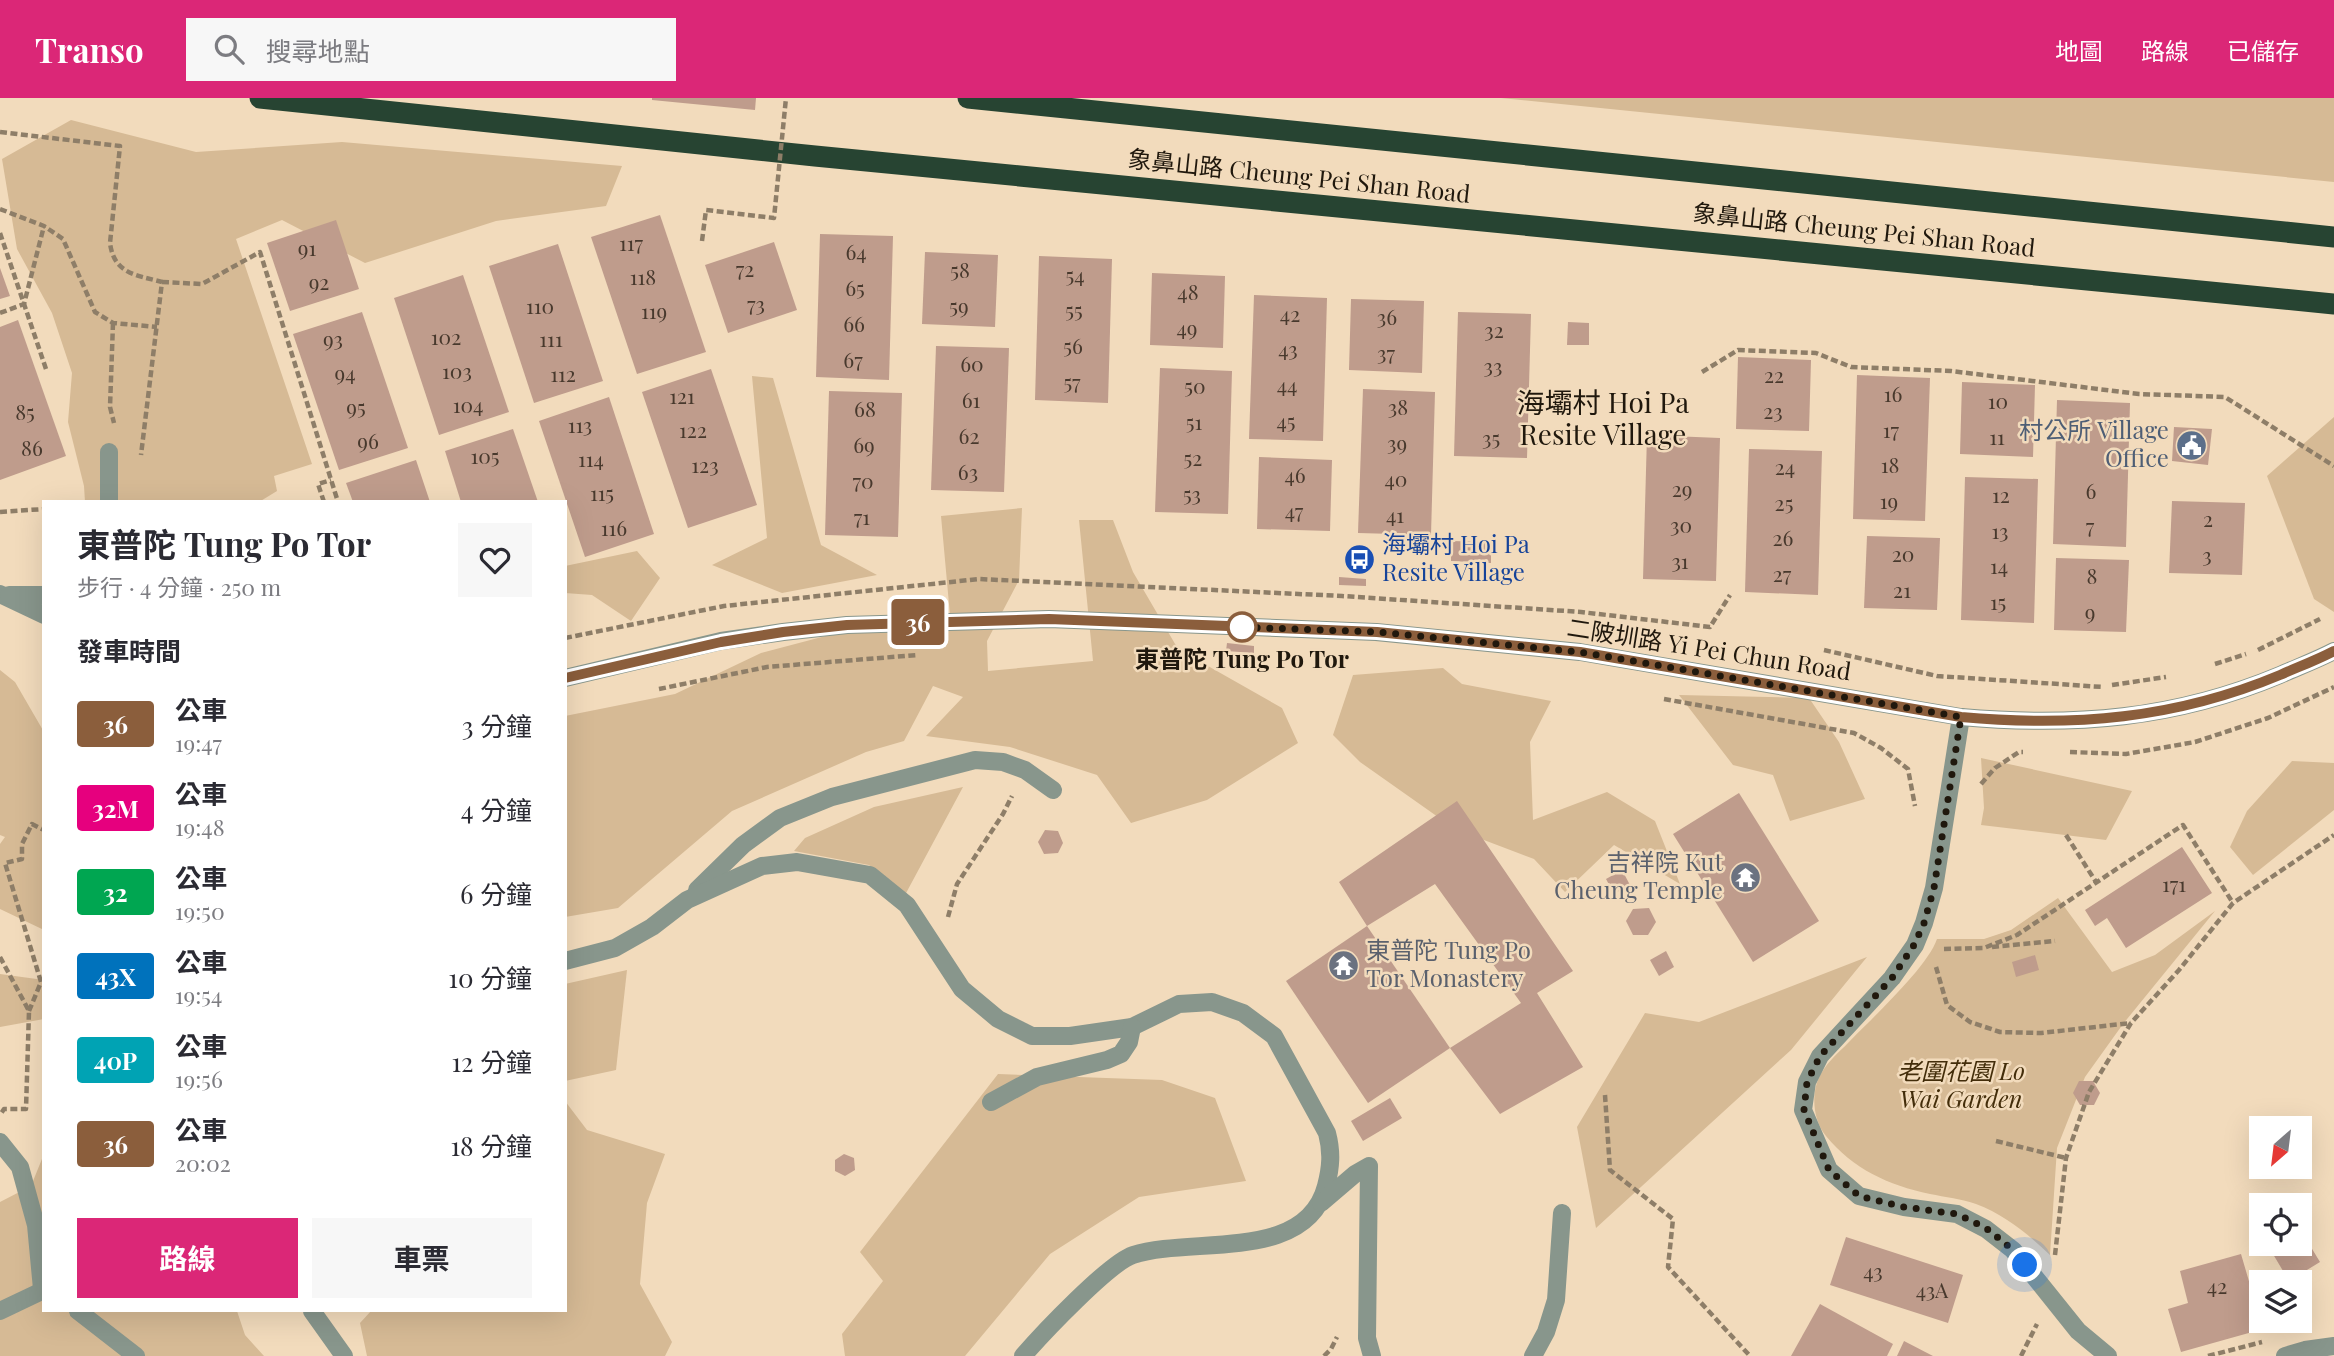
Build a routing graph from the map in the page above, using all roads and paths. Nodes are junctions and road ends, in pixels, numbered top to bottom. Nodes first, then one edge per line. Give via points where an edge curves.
1 (260, 98) edge
2 (786, 98) edge
3 (968, 98) edge
4 (0, 132) edge
5 (0, 209) edge
6 (44, 226) junction
7 (0, 233) edge
8 (2334, 237) edge
9 (702, 241) dead end
10 (162, 282) junction
11 (24, 304) junction
12 (2334, 304) edge
13 (0, 313) edge
14 (113, 323) junction
15 (158, 327) junction
16 (46, 369) dead end
17 (1702, 372) dead end
18 (117, 435) dead end
19 (109, 452) dead end
20 (140, 462) dead end
21 (2334, 466) edge
22 (331, 480) junction
23 (109, 500) edge
24 (323, 500) edge
25 (337, 500) edge
26 (42, 509) edge
27 (0, 512) edge
28 (1068, 582) dead end
29 (3, 594) edge
30 (42, 595) edge
31 (1730, 595) dead end
32 (42, 614) edge
33 (2320, 619) dead end
34 (1824, 650) dead end
35 (2334, 651) edge
36 (929, 654) dead end
37 (2210, 666) dead end
38 (2173, 676) dead end
39 (567, 678) edge
40 (2334, 687) edge
41 (648, 691) dead end
42 (1662, 698) dead end
43 (1961, 717) junction
44 (2029, 752) dead end
45 (2062, 752) dead end
46 (1025, 770) junction
47 (1053, 790) dead end
48 (1974, 792) dead end
49 (1916, 811) dead end
50 (42, 829) edge
51 (2066, 835) dead end
52 (2334, 835) edge
53 (2096, 882) junction
54 (687, 900) junction
55 (2233, 903) junction
56 (2055, 941) dead end
57 (1934, 948) dead end
58 (1984, 948) junction
59 (938, 951) junction
60 (0, 957) edge
61 (1935, 959) dead end
62 (567, 960) edge
63 (29, 1011) junction
64 (2131, 1023) junction
65 (1132, 1027) junction
66 (1605, 1096) dead end
67 (991, 1102) dead end
68 (0, 1116) edge
69 (1996, 1141) dead end
70 (0, 1142) edge
71 (2066, 1158) junction
72 (1321, 1203) junction
73 (1562, 1213) dead end
74 (42, 1280) edge
75 (42, 1290) edge
76 (2051, 1296) junction
77 (0, 1311) edge
78 (79, 1312) edge
79 (313, 1312) edge
80 (2334, 1346) edge
81 (136, 1356) edge
82 (344, 1356) edge
83 (1023, 1356) edge
84 (1372, 1356) edge
85 (1533, 1356) edge
86 (1750, 1356) edge
87 (2108, 1356) edge
88 (2285, 1356) edge

1 - 12 highway, 象鼻山路 Cheung Pei Shan Road
2 - 9 path, bridge via 774,218 706,210
3 - 8 highway, 象鼻山路 Cheung Pei Shan Road
4 - 10 path via 120,145 111,256 132,273
5 - 6 path
6 - 11 path
6 - 14 path via 63,239 95,312
7 - 11 path
10 - 15 path
10 - 22 path via 202,284 260,252
11 - 13 path
11 - 16 path
14 - 15 path
14 - 18 path via 110,407
15 - 20 path
17 - 21 path via 1738,350 1816,353 1851,367 1951,370 2140,394 2225,397
19 - 23 street
22 - 24 path via 318,484
22 - 25 path
26 - 27 path
28 - 31 path via 1581,612 1710,627
29 - 30 street
29 - 32 street
33 - 37 path via 2257,650
34 - 38 path via 1937,676 2018,683 2104,687
35 - 43 street, 二陂圳路 Yi Pei Chun Road via 2255,685 2160,712 2068,722
36 - 41 path via 767,667
39 - 43 street, 二陂圳路 Yi Pei Chun Road via 783,632 847,625 1049,619 1377,632 1580,652
40 - 45 path via 2268,718 2195,742 2126,754
42 - 49 path via 1854,733 1908,769
43 - 76 street via 1934,888 1924,923 1892,978 1820,1056 1807,1082 1804,1110 1829,1170 1859,1196 1957,1214 1986,1228 2013,1250
44 - 48 path via 2019,752 1995,768
46 - 47 street
46 - 54 street via 1003,762 975,760 832,797 780,818 743,845
46 - 59 path via 1003,814 957,884
50 - 63 path via 33,824 22,844 22,859 5,863 41,982
51 - 53 path
52 - 55 path
53 - 55 path via 2183,825
53 - 58 path via 2017,935
54 - 59 street via 762,866 797,862 870,875 907,905
54 - 62 street via 615,948
55 - 64 path
56 - 58 path
57 - 58 path
59 - 65 street via 961,989 998,1019 1032,1036
60 - 63 path
61 - 64 path via 1947,1005 1970,1022 2000,1032 2041,1033
63 - 68 path via 26,1109 4,1109
64 - 71 path via 2089,1091
65 - 67 street via 1121,1054 1037,1077
65 - 72 street via 1179,1004 1212,1002 1243,1013 1274,1036 1327,1133 1332,1151
66 - 86 path via 1610,1170 1673,1219 1668,1267
69 - 71 path
70 - 74 street via 20,1167 36,1225
71 - 76 path
72 - 83 street via 1299,1225 1264,1241 1130,1255
72 - 84 street via 1369,1166 1367,1338
73 - 85 street via 1556,1300
75 - 77 street
76 - 87 street via 2078,1331
78 - 81 street
79 - 82 street
80 - 88 street

